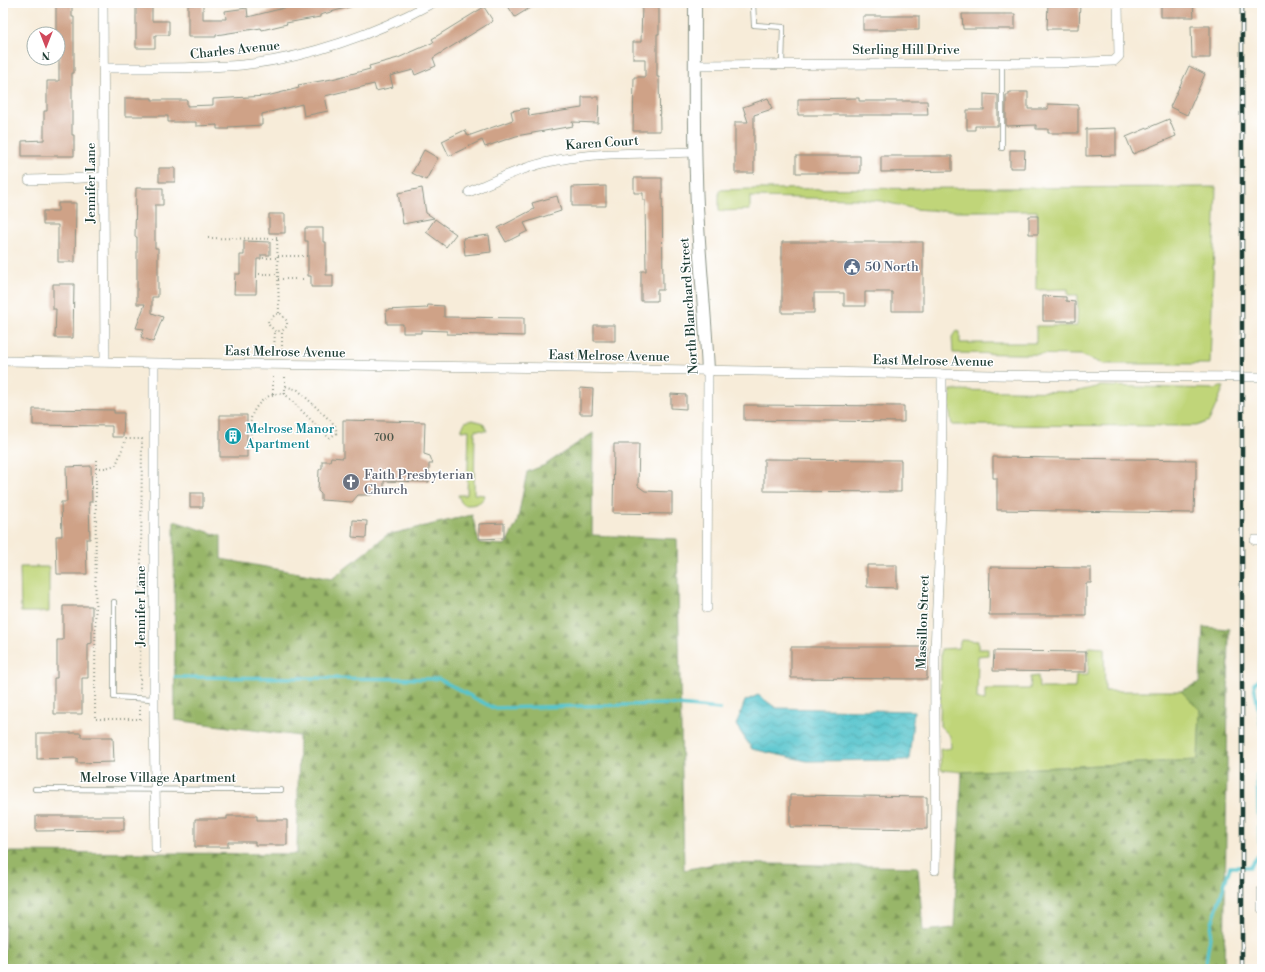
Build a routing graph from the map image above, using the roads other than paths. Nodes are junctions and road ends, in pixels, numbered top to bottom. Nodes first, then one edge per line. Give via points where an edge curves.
1 (102, 3) edge
2 (432, 3) edge
3 (695, 3) edge
4 (753, 3) edge
5 (1118, 3) edge
6 (1002, 63) junction
7 (782, 64) junction
8 (695, 65) junction
9 (103, 68) junction
10 (1002, 148) dead end
11 (696, 152) junction
12 (103, 177) junction
13 (29, 180) dead end
14 (469, 192) dead end
15 (3, 361) edge
16 (105, 362) junction
17 (154, 363) junction
18 (708, 371) junction
19 (942, 374) junction
20 (1262, 377) edge
21 (114, 602) dead end
22 (707, 608) dead end
23 (154, 699) junction
24 (35, 789) dead end
25 (155, 789) junction
26 (281, 790) dead end
27 (156, 849) dead end
28 (935, 870) dead end
29 (1262, 890) edge
30 (1262, 909) edge

1 - 9 street, Jennifer Lane
2 - 9 street, Charles Avenue via 383,28 319,50 286,58 243,65 192,68
3 - 8 street, North Blanchard Street
4 - 7 lane via 754,25 782,27
5 - 6 street, Sterling Hill Drive via 1119,56 1114,61
6 - 7 street, Sterling Hill Drive
6 - 10 lane
7 - 8 street, Sterling Hill Drive
8 - 11 street, North Blanchard Street
9 - 12 street, Jennifer Lane
11 - 14 street, Karen Court via 591,155 557,160 533,166
11 - 18 street, North Blanchard Street
12 - 13 street
12 - 16 street, Jennifer Lane
15 - 16 street, East Melrose Avenue
16 - 17 street, East Melrose Avenue
17 - 18 street, East Melrose Avenue
17 - 23 street, Jennifer Lane
18 - 19 street, East Melrose Avenue
18 - 22 street, North Blanchard Street
19 - 20 street, East Melrose Avenue
19 - 28 street, Massillon Street via 934,695
21 - 23 lane via 114,697
23 - 25 street, Jennifer Lane
24 - 25 lane, Melrose Village Apartment
25 - 26 lane, Melrose Village Apartment
25 - 27 street, Jennifer Lane
29 - 30 street

